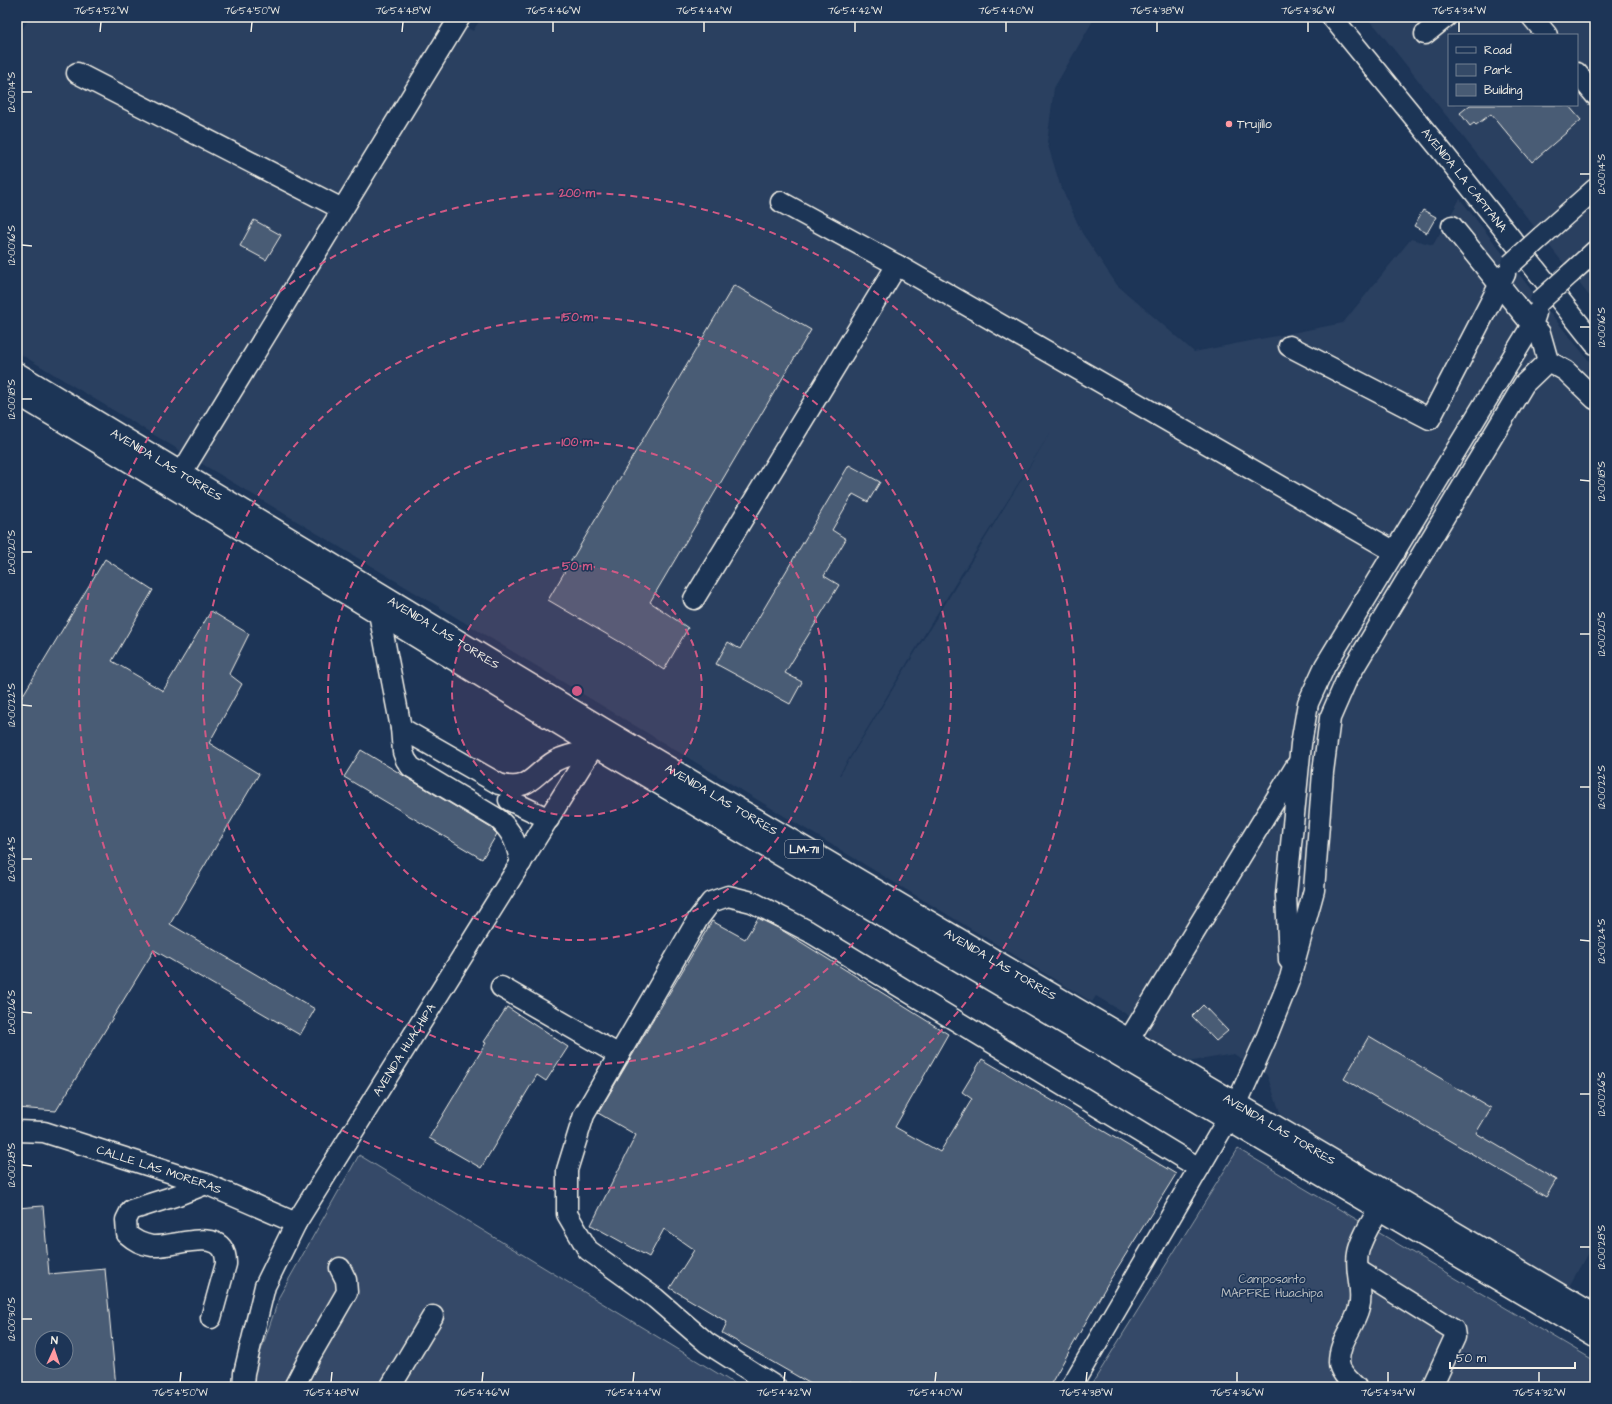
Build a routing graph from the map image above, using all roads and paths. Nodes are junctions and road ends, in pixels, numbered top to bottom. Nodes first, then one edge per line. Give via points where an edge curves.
1 (460, 17) edge
2 (1332, 17) edge
3 (1446, 17) edge
4 (1532, 17) edge
5 (1425, 34) dead end
6 (1546, 34) edge
7 (77, 73) dead end
8 (1578, 74) edge
9 (1595, 95) edge
10 (1595, 189) edge
11 (781, 202) dead end
12 (342, 209) junction
13 (1452, 226) dead end
14 (1595, 251) edge
15 (897, 264) junction
16 (1500, 285) junction
17 (1532, 325) junction
18 (1595, 344) edge
19 (1289, 346) dead end
20 (1548, 361) junction
21 (17, 374) edge
22 (17, 393) edge
23 (1595, 399) edge
24 (177, 480) junction
25 (1395, 552) junction
26 (694, 599) dead end
27 (379, 613) junction
28 (401, 728) junction
29 (597, 742) junction
30 (1299, 761) junction
31 (513, 793) junction
32 (498, 818) junction
33 (549, 819) junction
34 (521, 862) junction
35 (1290, 978) junction
36 (501, 987) dead end
37 (1128, 1041) junction
38 (618, 1055) junction
39 (1231, 1112) junction
40 (17, 1131) edge
41 (1199, 1168) junction
42 (206, 1184) junction
43 (1379, 1209) junction
44 (296, 1222) junction
45 (340, 1268) dead end
46 (1358, 1270) junction
47 (433, 1316) dead end
48 (1595, 1316) edge
49 (211, 1318) dead end
50 (1595, 1336) edge
51 (243, 1387) edge
52 (294, 1387) edge
53 (390, 1387) edge
54 (776, 1387) edge
55 (1071, 1387) edge
56 (1356, 1387) edge
57 (1432, 1387) edge

1 - 12 street
2 - 18 street, AVENIDA LA CAPITANA
3 - 5 street
4 - 6 street
7 - 12 street
8 - 9 street
10 - 16 street, bridge via 1511,264
11 - 15 street
12 - 24 street
13 - 16 street
14 - 17 street, bridge via 1540,301
15 - 25 street
15 - 26 street
16 - 17 street
16 - 19 street via 1430,419
17 - 20 street via 1540,333
17 - 25 street
20 - 23 street via 1566,371
20 - 35 street via 1524,384 1347,679 1330,718 1314,890
21 - 24 main road, AVENIDA LAS TORRES / LM-711
22 - 24 main road, AVENIDA LAS TORRES / LM-711
24 - 27 main road, AVENIDA LAS TORRES / LM-711
24 - 29 main road, AVENIDA LAS TORRES / LM-711
25 - 30 street via 1325,666 1310,697
27 - 28 street
27 - 29 main road, AVENIDA LAS TORRES / LM-711
28 - 31 street via 499,784 510,787
28 - 32 street via 403,752 411,767
29 - 31 street via 556,760
29 - 33 street, AVENIDA HUACHIPA
29 - 37 main road, AVENIDA LAS TORRES / LM-711
29 - 39 main road, AVENIDA LAS TORRES / LM-711
30 - 35 street via 1286,895
30 - 37 street
31 - 32 street
31 - 33 street
32 - 34 street via 514,838
33 - 34 street, AVENIDA HUACHIPA
34 - 44 street, AVENIDA HUACHIPA
35 - 39 street via 1265,1042
36 - 38 street
37 - 39 main road, AVENIDA LAS TORRES / LM-711
38 - 41 street via 698,919 711,902 728,896 752,902 808,931
38 - 54 street via 584,1115 567,1170 567,1214 588,1250 655,1298 707,1343
39 - 41 street
39 - 43 main road, AVENIDA LAS TORRES / LM-711
39 - 48 main road, AVENIDA LAS TORRES / LM-711
40 - 42 street, CALLE LAS MORERAS via 44,1132
41 - 55 street
42 - 44 street, CALLE LAS MORERAS
42 - 49 street via 131,1210 126,1220 127,1234 137,1243 153,1246 202,1240 214,1241 222,1246 226,1254 226,1264
43 - 46 street via 1363,1239 1358,1254
43 - 50 main road, AVENIDA LAS TORRES / LM-711
44 - 51 street, AVENIDA HUACHIPA via 265,1286 244,1373
45 - 52 street via 346,1280 347,1292
46 - 56 street via 1361,1290 1359,1308 1341,1345 1339,1364 1346,1378
46 - 57 street via 1454,1330 1455,1337
47 - 53 street

